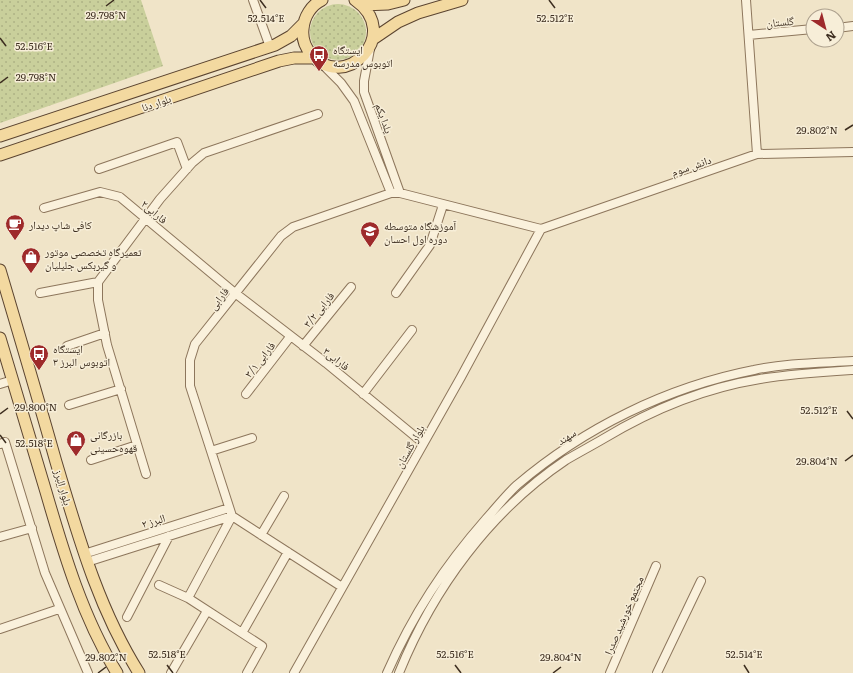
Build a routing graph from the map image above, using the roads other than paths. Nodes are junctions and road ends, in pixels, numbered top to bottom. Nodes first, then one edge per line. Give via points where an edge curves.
1 (253, 0) edge
2 (322, 0) edge
3 (404, 0) edge
4 (462, 0) edge
5 (746, 0) edge
6 (359, 3) edge
7 (312, 4) edge
8 (303, 24) junction
9 (805, 31) edge
10 (749, 35) junction
11 (371, 44) junction
12 (270, 47) junction
13 (318, 61) junction
14 (318, 114) dead end
15 (0, 136) edge
16 (853, 152) edge
17 (757, 154) junction
18 (0, 155) edge
19 (99, 169) dead end
20 (187, 169) junction
21 (396, 193) junction
22 (443, 205) junction
23 (44, 208) dead end
24 (146, 218) junction
25 (541, 229) junction
26 (0, 270) edge
27 (98, 282) junction
28 (351, 287) dead end
29 (40, 293) dead end
30 (235, 293) junction
31 (396, 293) dead end
32 (412, 330) dead end
33 (105, 333) junction
34 (290, 337) junction
35 (0, 338) edge
36 (67, 346) dead end
37 (303, 346) junction
38 (853, 361) edge
39 (853, 370) edge
40 (13, 380) junction
41 (0, 384) edge
42 (121, 389) junction
43 (246, 394) dead end
44 (363, 394) junction
45 (69, 405) dead end
46 (252, 438) dead end
47 (3, 443) edge
48 (423, 443) junction
49 (137, 445) junction
50 (211, 452) junction
51 (91, 460) dead end
52 (146, 474) dead end
53 (284, 496) dead end
54 (229, 508) junction
55 (232, 516) junction
56 (32, 528) junction
57 (261, 535) junction
58 (169, 536) junction
59 (0, 537) edge
60 (288, 552) junction
61 (86, 558) junction
62 (656, 566) dead end
63 (701, 581) dead end
64 (159, 584) dead end
65 (342, 587) junction
66 (188, 598) junction
67 (59, 609) junction
68 (207, 611) junction
69 (127, 617) dead end
70 (0, 629) edge
71 (242, 633) junction
72 (88, 673) edge
73 (117, 673) edge
74 (139, 673) edge
75 (171, 673) edge
76 (247, 673) edge
77 (294, 673) edge
78 (387, 673) edge
79 (399, 673) edge
80 (610, 673) edge
81 (658, 673) edge

1 - 12 street
2 - 7 main road
3 - 6 main road via 388,4
4 - 11 main road via 418,13 398,22
5 - 10 street
6 - 11 main road via 372,21
7 - 8 main road, بلوار دنا
8 - 12 main road, بلوار دنا via 290,36
8 - 13 main road via 304,42
9 - 10 street, گلستان
10 - 17 street
11 - 13 main road, بلوار دنا via 363,57 343,67 332,67
11 - 21 street, یلدا یکم via 364,92
12 - 15 main road, بلوار دنا
13 - 18 main road, بلوار دنا via 294,58 279,61
13 - 21 street, یلدا یکم via 341,83 354,101
14 - 20 street via 204,153
16 - 17 street, دانش سوم
17 - 25 street, دانش سوم
19 - 20 street via 177,142
20 - 24 street
21 - 22 street
21 - 30 street, فارابی via 293,227 281,236
22 - 25 street
22 - 31 street via 430,245
23 - 24 street, فارابی۲ via 100,192 120,197
24 - 27 street
24 - 30 street, فارابی۲
25 - 48 street, بلوار گلستان
26 - 61 main road, بلوار البرز
27 - 29 street
27 - 33 street via 98,300
28 - 37 street, فارابی ۳/۲
30 - 34 street, فارابی۳
30 - 50 street, فارابی via 195,344 190,360 190,386
32 - 44 street
33 - 36 street
33 - 42 street
34 - 37 street, فارابی۳
34 - 43 street, فارابی ۳/۱
35 - 40 main road, بلوار البرز
37 - 44 street, فارابی۳
38 - 78 street, سهند via 782,365 690,386 628,412 572,444 516,486 450,562 412,620
39 - 79 street, سهند via 759,379 681,400 630,422 566,461 523,494 494,521 460,563 422,621
40 - 41 street
40 - 73 main road, بلوار البرز via 79,596
42 - 45 street
42 - 49 street
44 - 48 street, فارابی۳
46 - 50 street
47 - 56 street
48 - 65 street, بلوار گلستان
49 - 51 street
49 - 52 street
50 - 54 street, فارابی
53 - 57 street
54 - 55 street, فارابی
54 - 61 street, البرز ۲
55 - 57 street
55 - 58 street, البرز ۲
55 - 66 street
56 - 59 street
56 - 67 street
57 - 60 street
58 - 61 street, البرز ۲
58 - 69 street
60 - 65 street
60 - 71 street
61 - 74 main road, بلوار البرز via 96,590 122,646
62 - 80 street, مجتمع خورشید صدرا
63 - 81 street
64 - 66 street
65 - 77 street, بلوار گلستان
66 - 68 street
67 - 70 street
67 - 72 street
68 - 71 street
68 - 75 street
71 - 76 street via 262,646

